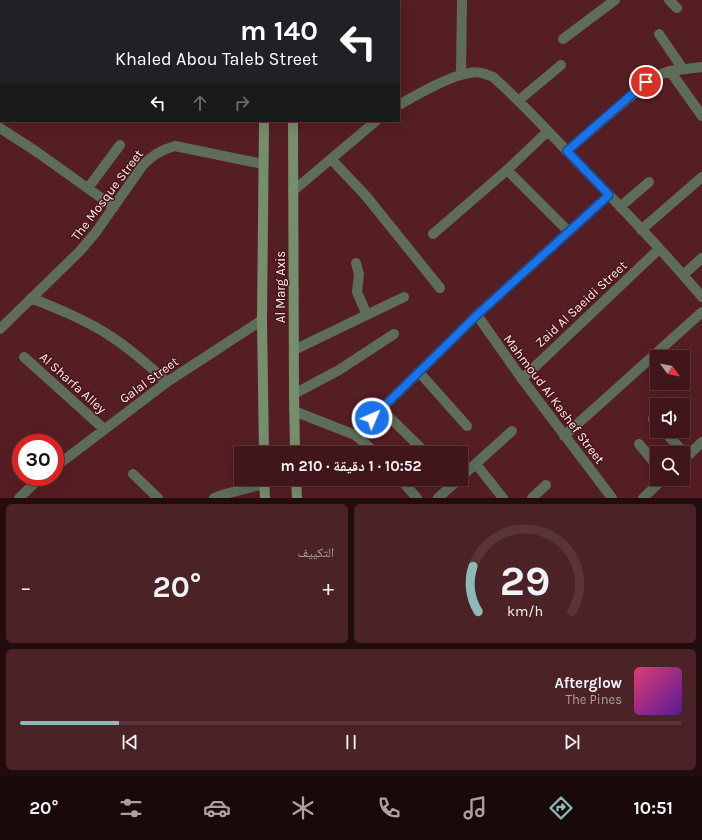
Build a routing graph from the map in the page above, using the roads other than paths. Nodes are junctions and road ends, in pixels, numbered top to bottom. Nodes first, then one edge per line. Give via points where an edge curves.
1 (462, 0) edge
2 (615, 0) edge
3 (669, 0) edge
4 (677, 8) dead end
5 (659, 34) dead end
6 (563, 39) dead end
7 (561, 65) dead end
8 (702, 67) edge
9 (683, 68) junction
10 (670, 71) junction
11 (461, 75) junction
12 (518, 101) junction
13 (400, 104) edge
14 (702, 116) edge
15 (264, 122) edge
16 (293, 122) edge
17 (375, 122) edge
18 (0, 128) edge
19 (548, 131) junction
20 (120, 146) dead end
21 (567, 151) junction
22 (331, 159) junction
23 (263, 164) junction
24 (507, 170) junction
25 (702, 177) edge
26 (648, 182) dead end
27 (88, 188) junction
28 (293, 191) junction
29 (609, 195) junction
30 (114, 207) junction
31 (620, 207) junction
32 (641, 230) junction
33 (568, 232) junction
34 (433, 234) dead end
35 (659, 249) junction
36 (702, 258) edge
37 (356, 263) dead end
38 (683, 275) junction
39 (440, 288) dead end
40 (404, 297) dead end
41 (702, 297) edge
42 (31, 298) junction
43 (702, 312) edge
44 (367, 315) junction
45 (477, 315) junction
46 (262, 320) junction
47 (0, 329) edge
48 (394, 334) dead end
49 (294, 350) junction
50 (24, 356) dead end
51 (419, 372) junction
52 (522, 379) junction
53 (167, 382) junction
54 (294, 394) junction
55 (381, 410) junction
56 (294, 412) junction
57 (467, 426) dead end
58 (104, 430) junction
59 (512, 431) dead end
60 (355, 435) junction
61 (564, 436) junction
62 (669, 438) edge
63 (702, 442) edge
64 (639, 444) dead end
65 (264, 446) edge
66 (295, 446) edge
67 (368, 446) edge
68 (419, 446) edge
69 (676, 446) edge
70 (690, 453) edge
71 (650, 457) edge
72 (64, 459) edge
73 (476, 464) junction
74 (468, 471) edge
75 (133, 474) dead end
76 (546, 485) dead end
77 (32, 486) edge
78 (249, 486) edge
79 (264, 486) edge
80 (296, 486) edge
81 (406, 486) edge
82 (451, 486) edge
83 (656, 486) edge
84 (19, 498) edge
85 (158, 498) edge
86 (214, 498) edge
87 (265, 498) edge
88 (297, 498) edge
89 (417, 498) edge
90 (438, 498) edge
91 (503, 498) edge
92 (532, 498) edge
93 (612, 498) edge
94 (643, 498) edge

1 - 11 street
2 - 6 street
3 - 4 street
5 - 9 street
7 - 12 street
8 - 9 street
9 - 10 street
10 - 14 street
10 - 21 street via 646,82
11 - 12 street via 477,72 493,77
11 - 13 street
12 - 19 street
15 - 23 main road, Al Marg Axis
16 - 28 main road, Al Marg Axis
17 - 22 street
18 - 27 street
19 - 21 street
19 - 24 street
20 - 27 street
21 - 29 street
22 - 28 street
22 - 39 street via 366,196
23 - 30 street, The Mosque Street via 175,146 162,149 143,165
23 - 46 main road, Al Marg Axis
24 - 33 street
24 - 34 street
25 - 32 street
26 - 31 street
27 - 30 street
28 - 49 main road, Al Marg Axis
29 - 31 street
29 - 33 street
30 - 42 street, The Mosque Street via 80,251
31 - 32 street
32 - 35 street
33 - 45 street
35 - 38 street
35 - 52 street, Zaid Al Saeidi Street
36 - 38 street
37 - 44 street via 359,274 357,290
38 - 41 street
40 - 44 street
42 - 47 street, The Mosque Street
42 - 53 street via 69,313 104,332 137,355
43 - 61 street
44 - 49 street
45 - 51 street
45 - 52 street, Mahmoud Al Kashef Street
46 - 53 street, Galal Street
46 - 65 main road, Al Marg Axis
48 - 54 street via 339,370
49 - 54 main road, Al Marg Axis
50 - 58 street, Al Sharfa Alley
51 - 55 street
51 - 57 street
52 - 61 street, Mahmoud Al Kashef Street
53 - 58 street, Galal Street
54 - 56 main road, Al Marg Axis
55 - 60 street
55 - 68 street
56 - 60 street
56 - 66 main road, Al Marg Axis
58 - 72 street, Galal Street
59 - 73 street
60 - 67 street
61 - 93 street, Mahmoud Al Kashef Street
62 - 69 street
63 - 70 street
64 - 71 street
73 - 74 street
73 - 91 street
75 - 85 street
76 - 92 street
77 - 84 street
78 - 86 street
79 - 87 main road
80 - 88 main road
81 - 89 street
82 - 90 street
83 - 94 street

